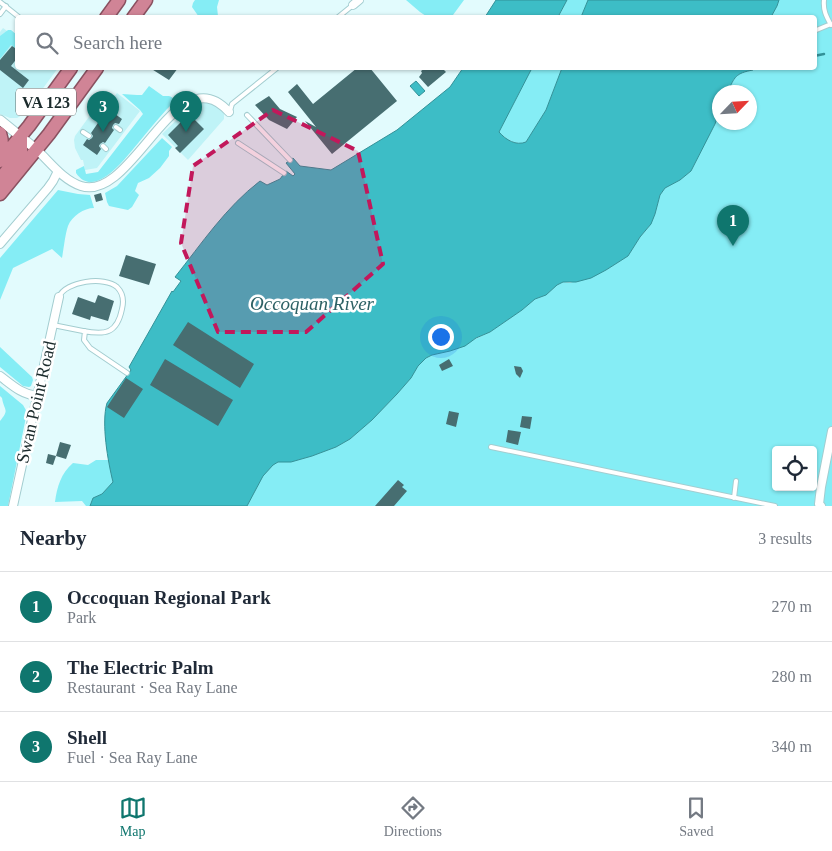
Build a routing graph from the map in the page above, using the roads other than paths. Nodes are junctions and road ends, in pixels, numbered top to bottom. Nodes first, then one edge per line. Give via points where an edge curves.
1 (119, 0) edge
2 (146, 0) edge
3 (824, 0) edge
4 (0, 2) edge
5 (356, 2) edge
6 (6, 6) junction
7 (0, 14) edge
8 (16, 15) edge
9 (108, 15) edge
10 (135, 15) edge
11 (341, 15) edge
12 (831, 24) edge
13 (817, 30) edge
14 (70, 70) edge
15 (95, 70) edge
16 (274, 70) edge
17 (229, 112) joint
18 (97, 113) dead end
19 (248, 116) dead end
20 (102, 117) dead end
21 (0, 120) edge
22 (83, 132) dead end
23 (0, 133) edge
24 (89, 136) dead end
25 (21, 137) junction
26 (238, 143) dead end
27 (37, 150) junction
28 (0, 160) edge
29 (290, 160) dead end
30 (58, 171) junction
31 (284, 173) dead end
32 (0, 179) edge
33 (0, 194) edge
34 (0, 244) edge
35 (59, 297) joint
36 (53, 325) junction
37 (85, 331) junction
38 (127, 373) dead end
39 (0, 376) edge
40 (37, 396) junction
41 (832, 431) edge
42 (491, 447) dead end
43 (736, 481) dead end
44 (734, 498) junction
45 (818, 505) edge
46 (12, 506) edge
47 (775, 506) edge

1 - 9 highway
2 - 10 highway
3 - 12 lane via 823,7
4 - 6 lane
5 - 11 lane
6 - 7 lane
6 - 8 lane
12 - 13 lane
14 - 25 highway, VA 123
15 - 27 highway, VA 123
16 - 17 lane via 232,104
17 - 30 street via 213,100 198,99 186,103 106,184 82,187
18 - 20 lane
19 - 29 lane
21 - 25 street
22 - 24 lane
23 - 28 highway via 3,144
25 - 27 street
25 - 28 highway, VA 123
25 - 32 highway via 21,153
26 - 31 lane
27 - 30 street
27 - 33 highway, VA 123
30 - 34 street via 53,182
35 - 36 street, Swan Point Road
35 - 37 lane via 68,287 85,282 109,283 119,289 123,301 115,326 98,334
36 - 37 lane
36 - 40 street, Swan Point Road
37 - 38 lane via 84,340 90,348
39 - 40 street via 21,392
40 - 46 street, Swan Point Road
41 - 45 street
42 - 44 lane
43 - 44 lane
44 - 47 lane

